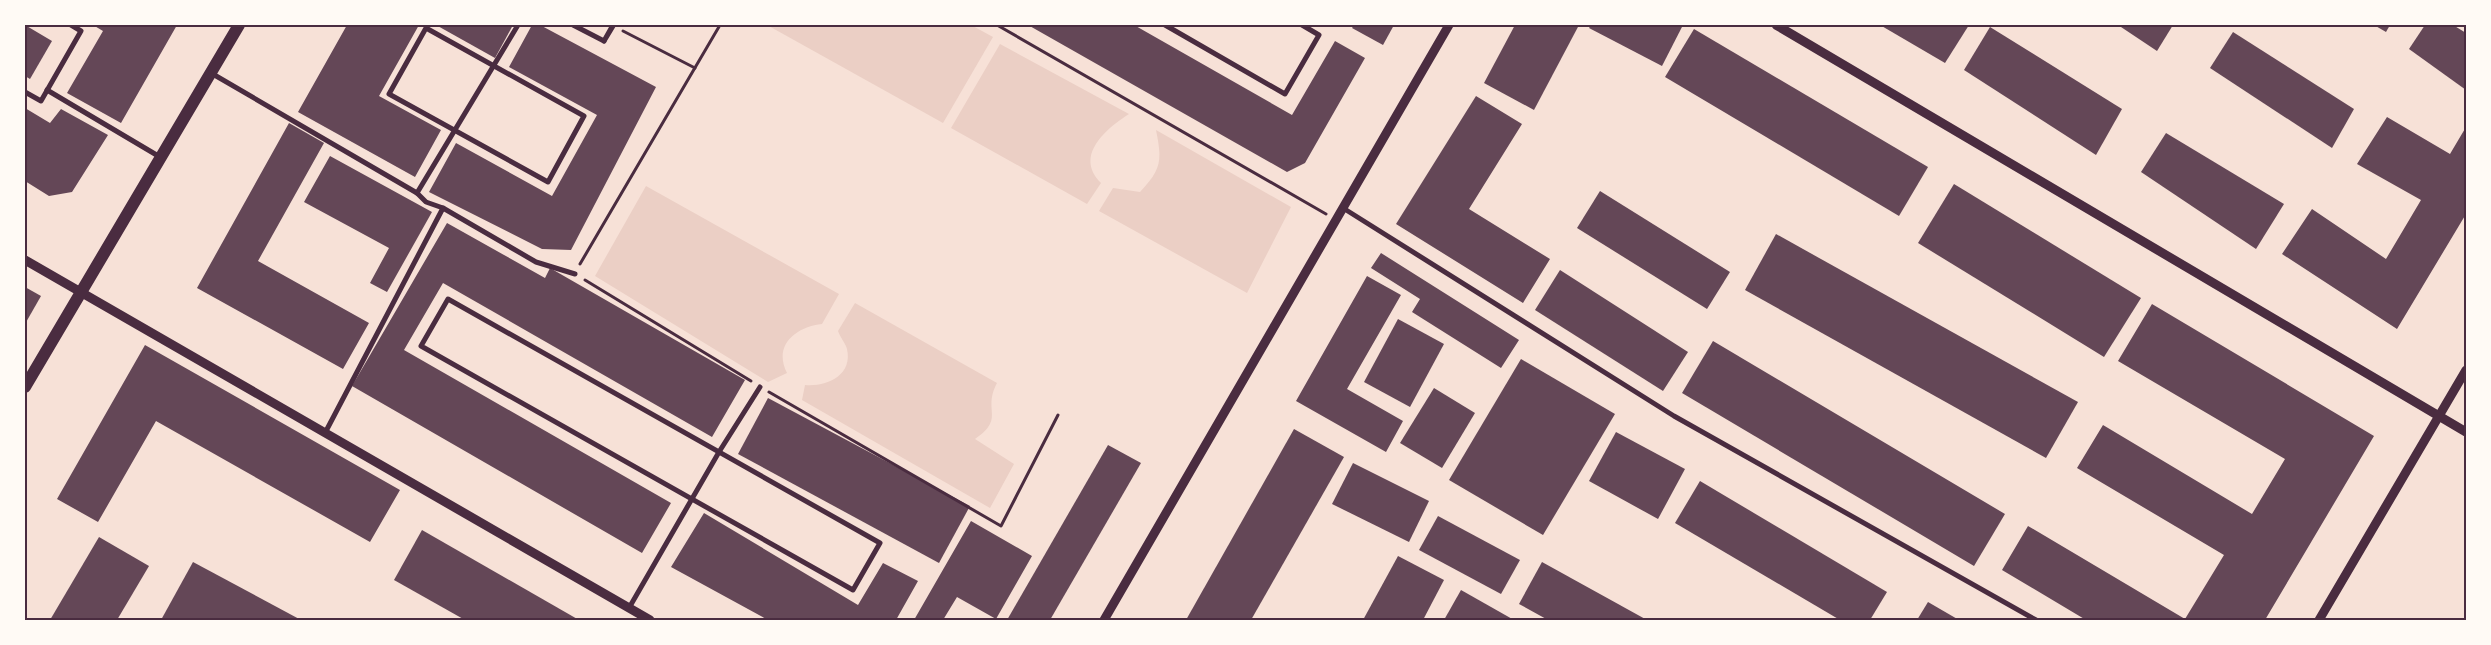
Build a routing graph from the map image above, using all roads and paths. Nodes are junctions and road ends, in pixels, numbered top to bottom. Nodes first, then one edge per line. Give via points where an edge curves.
1 (71, 25) edge
2 (239, 25) edge
3 (518, 25) edge
4 (573, 25) edge
5 (613, 25) edge
6 (720, 25) edge
7 (997, 25) edge
8 (1164, 25) edge
9 (1302, 25) edge
10 (1448, 25) edge
11 (1776, 25) edge
12 (493, 65) junction
13 (695, 68) junction
14 (210, 73) junction
15 (47, 90) junction
16 (25, 92) edge
17 (455, 130) junction
18 (160, 157) junction
19 (417, 193) junction
20 (443, 208) junction
21 (1343, 208) junction
22 (1336, 220) junction
23 (25, 260) edge
24 (575, 274) junction
25 (81, 292) junction
26 (2466, 370) edge
27 (25, 387) edge
28 (760, 387) junction
29 (1058, 416) dead end
30 (2438, 416) junction
31 (2466, 432) edge
32 (325, 433) junction
33 (719, 452) junction
34 (693, 499) junction
35 (629, 608) junction
36 (650, 620) edge
37 (1104, 620) edge
38 (2036, 620) edge
39 (2319, 620) edge

1 - 15 street via 82,31
2 - 14 main road
3 - 12 street
4 - 5 street via 604,41
5 - 13 path
6 - 13 path
7 - 22 path
8 - 9 street via 1285,94 1319,35
10 - 21 street
11 - 30 street
12 - 17 street
12 - 17 street via 426,28 389,94
12 - 17 street via 584,116 548,182
13 - 24 path
14 - 18 main road
14 - 19 street
15 - 16 street via 40,101
15 - 18 street
17 - 19 street
18 - 25 main road
19 - 20 street via 426,202
20 - 24 street via 536,262
20 - 32 street
21 - 22 street
21 - 38 street via 1674,416
22 - 37 street
23 - 25 street
24 - 28 path
25 - 27 main road
25 - 32 street
26 - 30 street
28 - 29 path via 1001,526
28 - 33 street
30 - 31 street
30 - 39 street
32 - 35 street
33 - 34 street
33 - 34 street via 880,543 853,590
33 - 34 street via 448,299 421,346
34 - 35 street
35 - 36 street

